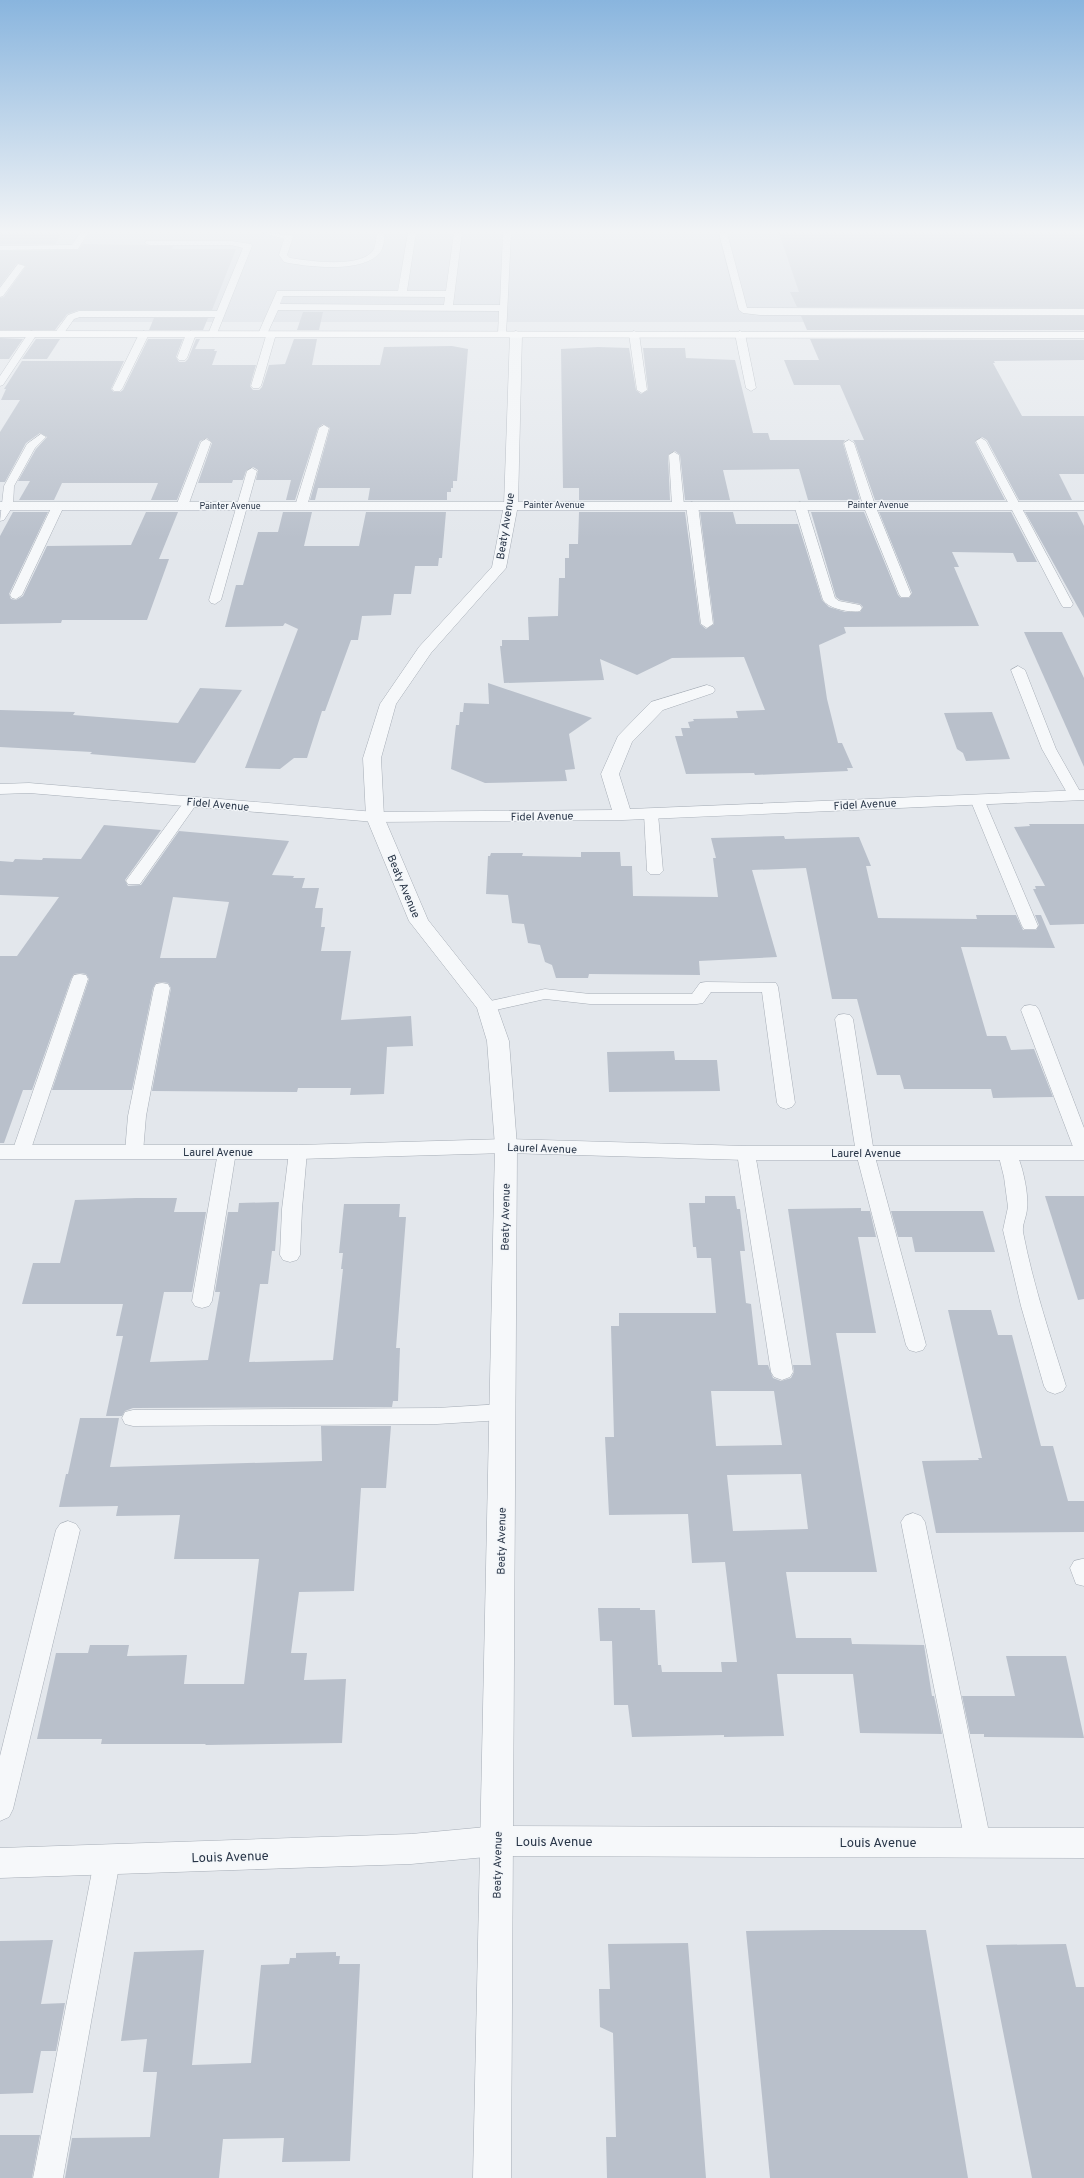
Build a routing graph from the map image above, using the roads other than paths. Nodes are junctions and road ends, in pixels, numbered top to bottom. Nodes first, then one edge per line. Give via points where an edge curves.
1 (32, 334) edge
2 (144, 334) edge
3 (191, 334) edge
4 (267, 334) edge
5 (516, 334) edge
6 (634, 334) edge
7 (740, 334) edge
8 (182, 358) dead end
9 (0, 383) edge
10 (256, 386) dead end
11 (751, 388) dead end
12 (117, 389) dead end
13 (642, 390) dead end
14 (324, 428) dead end
15 (41, 437) dead end
16 (981, 441) dead end
17 (206, 442) dead end
18 (849, 443) dead end
19 (674, 455) dead end
20 (252, 471) dead end
21 (511, 505) junction
22 (678, 505) junction
23 (692, 505) junction
24 (800, 505) junction
25 (869, 505) junction
26 (3, 506) edge
27 (58, 506) junction
28 (182, 506) junction
29 (242, 506) junction
30 (301, 506) junction
31 (1016, 506) junction
32 (1084, 506) edge
33 (0, 518) edge
34 (905, 594) dead end
35 (16, 595) dead end
36 (215, 600) dead end
37 (1067, 604) dead end
38 (856, 608) dead end
39 (707, 624) dead end
40 (1018, 670) dead end
41 (707, 690) dead end
42 (0, 789) edge
43 (1080, 795) edge
44 (977, 799) junction
45 (191, 802) junction
46 (652, 814) junction
47 (623, 815) junction
48 (375, 817) junction
49 (655, 871) dead end
50 (134, 881) dead end
51 (1030, 926) dead end
52 (80, 979) dead end
53 (162, 988) dead end
54 (487, 1007) junction
55 (1030, 1010) dead end
56 (844, 1019) dead end
57 (786, 1102) dead end
58 (506, 1146) junction
59 (11, 1152) edge
60 (134, 1152) junction
61 (227, 1152) junction
62 (298, 1152) junction
63 (746, 1152) junction
64 (865, 1153) junction
65 (1007, 1153) junction
66 (1084, 1153) edge
67 (290, 1255) dead end
68 (202, 1301) dead end
69 (916, 1345) dead end
70 (782, 1372) dead end
71 (1055, 1386) dead end
72 (503, 1412) junction
73 (133, 1418) dead end
74 (913, 1522) dead end
75 (68, 1530) dead end
76 (0, 1809) edge
77 (497, 1841) junction
78 (978, 1842) junction
79 (1084, 1843) edge
80 (107, 1861) junction
81 (0, 1863) edge
82 (48, 2178) edge
83 (492, 2178) edge

1 - 9 lane
2 - 12 lane
3 - 8 lane
4 - 10 lane
5 - 21 street, Beaty Avenue
6 - 13 lane
7 - 11 lane
14 - 30 lane
15 - 26 lane via 32,446 9,486
16 - 31 lane
17 - 28 lane
18 - 25 lane
19 - 22 lane
20 - 29 lane
21 - 22 street, Painter Avenue
21 - 30 street, Painter Avenue
21 - 48 street, Beaty Avenue via 499,568 425,650 388,704 372,758
22 - 23 street, Painter Avenue
23 - 24 street, Painter Avenue
23 - 39 lane
24 - 25 street, Painter Avenue
24 - 38 lane via 829,600 835,604
25 - 31 street, Painter Avenue
25 - 34 lane
26 - 27 street, Painter Avenue
26 - 33 lane
27 - 28 street, Painter Avenue
27 - 35 lane
28 - 29 street, Painter Avenue
29 - 30 street, Painter Avenue
29 - 36 lane
31 - 32 street, Painter Avenue
31 - 37 lane
40 - 43 lane via 1048,749
41 - 47 street via 658,706 624,740 610,774
42 - 45 street, Fidel Avenue via 29,788
43 - 44 street, Fidel Avenue
44 - 46 street, Fidel Avenue
44 - 51 lane
45 - 48 street, Fidel Avenue
45 - 50 lane
46 - 47 street, Fidel Avenue
46 - 49 lane
47 - 48 street, Fidel Avenue
48 - 54 street, Beaty Avenue via 419,921
52 - 59 lane via 41,1098
53 - 60 lane via 137,1116
54 - 57 lane via 545,994 590,999 697,999 706,987 770,987
54 - 58 street, Beaty Avenue via 498,1041
55 - 66 lane
56 - 64 lane
58 - 62 street, Laurel Avenue
58 - 63 street, Laurel Avenue
58 - 72 street, Beaty Avenue
59 - 60 street, Laurel Avenue
60 - 61 street, Laurel Avenue
61 - 62 street, Laurel Avenue
61 - 68 lane
62 - 67 lane
63 - 64 street, Laurel Avenue
63 - 70 lane
64 - 65 street, Laurel Avenue
64 - 69 lane
65 - 66 street, Laurel Avenue
65 - 71 lane via 1014,1177 1018,1207 1013,1230 1031,1306
72 - 73 lane via 437,1416
72 - 77 street, Beaty Avenue
74 - 78 lane
75 - 76 lane
77 - 78 street, Louis Avenue
77 - 80 street, Louis Avenue via 411,1849
77 - 83 street, Beaty Avenue
78 - 79 street, Louis Avenue
80 - 81 street, Louis Avenue
80 - 82 lane

